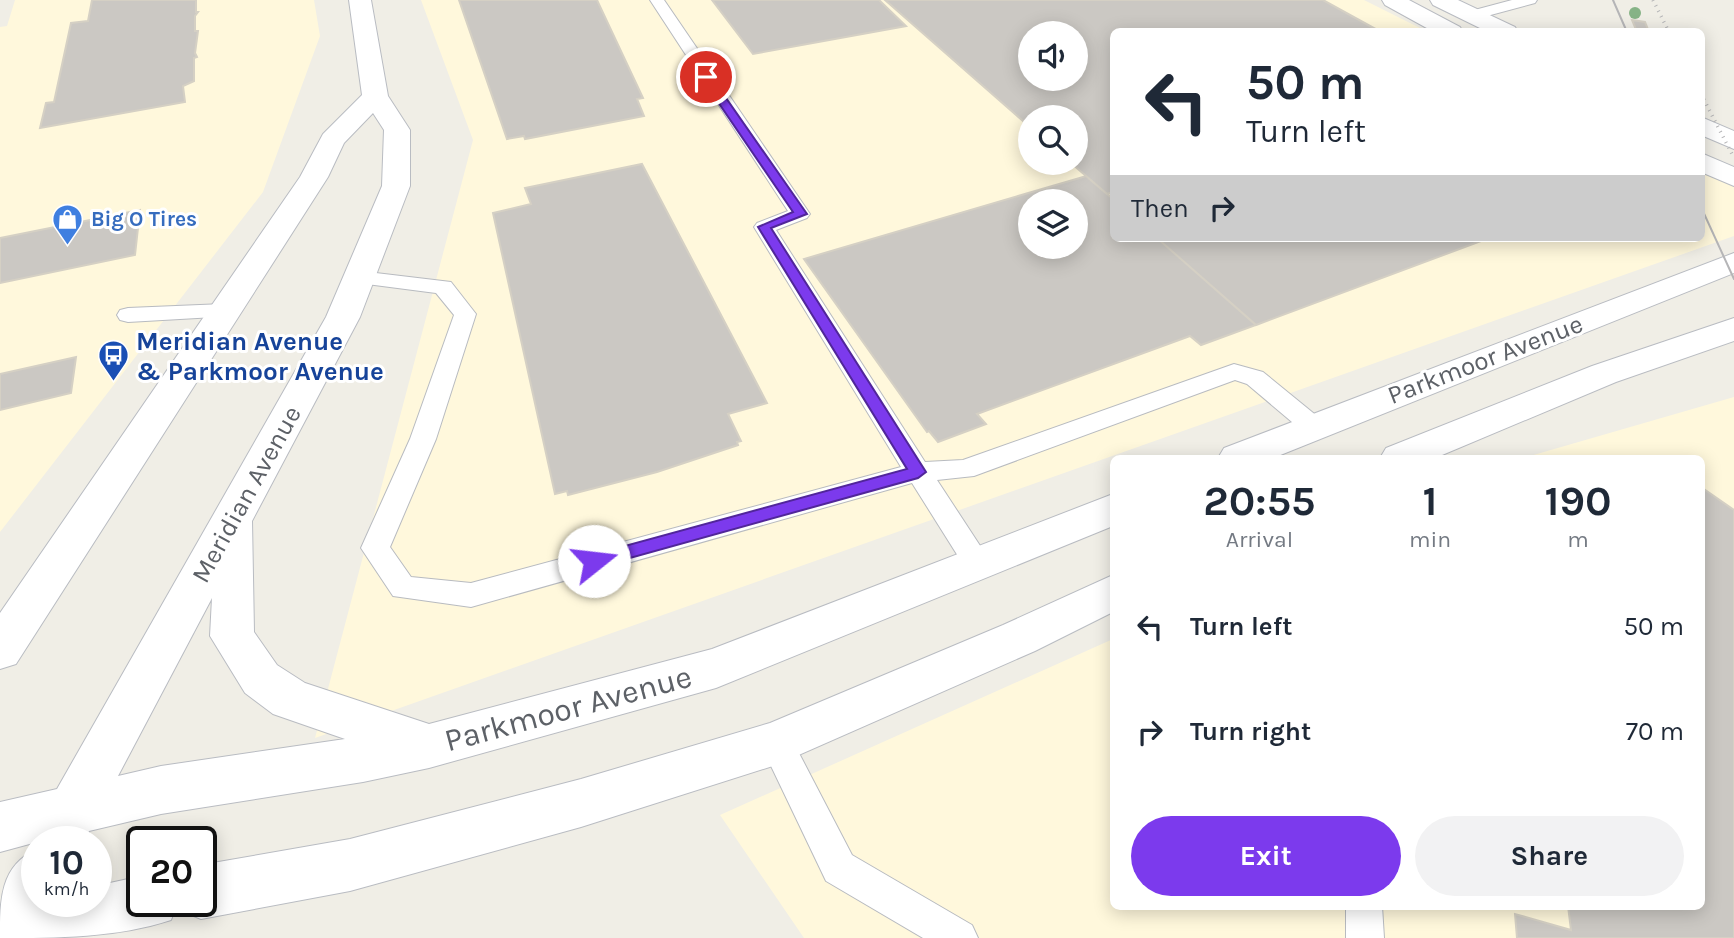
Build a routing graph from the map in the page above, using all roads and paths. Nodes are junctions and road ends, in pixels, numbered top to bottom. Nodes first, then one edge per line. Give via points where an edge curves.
1 (360, 0) edge
2 (657, 0) edge
3 (1393, 0) edge
4 (1413, 0) edge
5 (1441, 0) edge
6 (1530, 0) edge
7 (1472, 15) junction
8 (1445, 28) edge
9 (1499, 28) edge
10 (375, 96) junction
11 (1705, 127) edge
12 (1734, 141) edge
13 (1705, 163) edge
14 (1734, 178) edge
15 (1734, 261) edge
16 (359, 277) junction
17 (224, 311) junction
18 (128, 315) dead end
19 (1734, 329) edge
20 (456, 344) joint
21 (1314, 427) junction
22 (1244, 455) edge
23 (1406, 455) edge
24 (918, 472) junction
25 (1110, 510) edge
26 (232, 521) junction
27 (73, 540) junction
28 (978, 564) junction
29 (1110, 593) edge
30 (0, 601) edge
31 (0, 650) edge
32 (776, 743) junction
33 (429, 746) junction
34 (64, 826) edge
35 (0, 827) edge
36 (21, 827) edge
37 (217, 889) edge
38 (21, 902) edge
39 (126, 907) edge
40 (1364, 910) edge
41 (2, 934) edge
42 (959, 938) edge
43 (1365, 938) edge

1 - 10 main road, Meridian Avenue
2 - 24 lane via 800,214 764,227
3 - 8 main road
4 - 7 main road via 1448,15
5 - 7 main road
6 - 7 lane
7 - 9 main road
10 - 16 main road, Meridian Avenue via 397,130 396,186
10 - 17 main road via 332,140 314,177
11 - 12 main road
13 - 14 main road
15 - 21 main road, Parkmoor Avenue
16 - 20 lane via 443,287 466,314
16 - 26 main road, Meridian Avenue via 343,317
17 - 18 lane
17 - 27 main road
19 - 23 main road via 1604,374
20 - 24 lane via 424,439 375,548 403,588 471,595
21 - 22 main road, Parkmoor Avenue
21 - 24 lane via 1255,377 1234,372 965,469
24 - 28 lane
25 - 28 main road, Parkmoor Avenue
26 - 33 main road via 232,636 261,678 290,699
26 - 34 main road, Meridian Avenue
27 - 30 main road
27 - 31 main road
28 - 33 main road, Parkmoor Avenue via 716,668
29 - 32 main road
32 - 37 main road via 581,803 350,865
32 - 42 lane via 839,868
33 - 34 main road, Parkmoor Avenue via 160,790
35 - 36 main road, Parkmoor Avenue
38 - 41 main road
39 - 41 main road
40 - 43 lane

